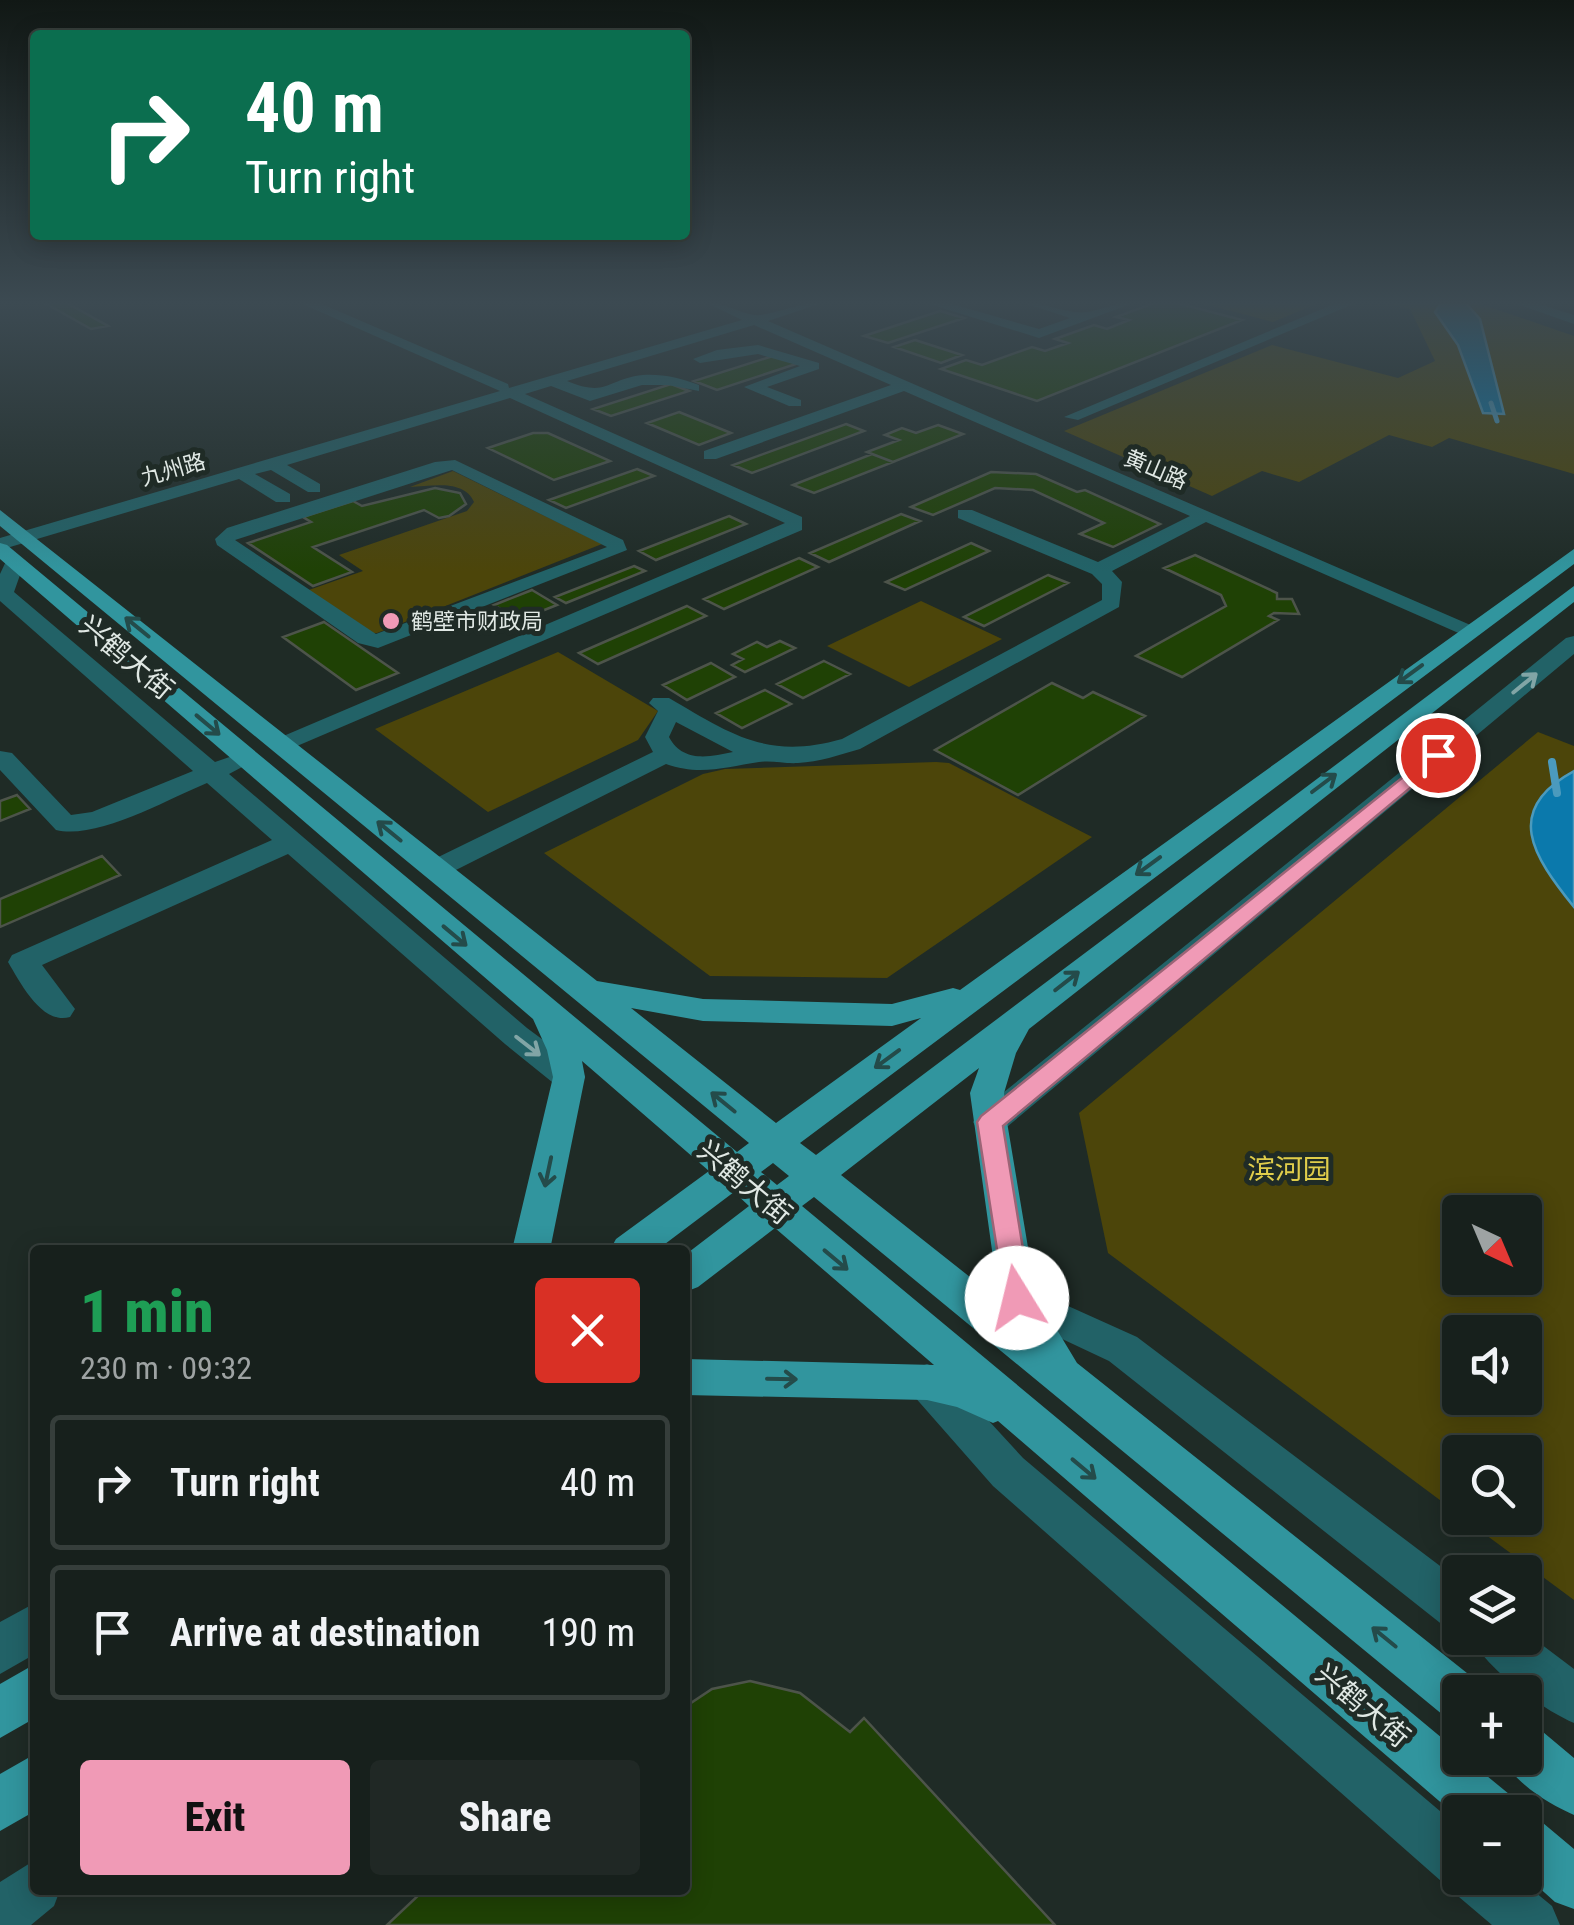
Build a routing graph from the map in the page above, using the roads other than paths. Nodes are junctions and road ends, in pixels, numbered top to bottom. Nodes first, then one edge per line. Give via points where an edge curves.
1 (501, 392) edge
2 (501, 392) edge
3 (511, 392) edge
4 (579, 392) edge
5 (603, 392) edge
6 (765, 392) edge
7 (886, 392) edge
8 (921, 392) edge
9 (932, 392) edge
10 (1133, 392) edge
11 (795, 403) dead end
12 (1072, 417) dead end
13 (710, 455) dead end
14 (272, 464) junction
15 (241, 472) junction
16 (314, 488) junction
17 (357, 492) junction
18 (282, 507) junction
19 (965, 514) dead end
20 (1206, 515) junction
21 (8, 538) edge
22 (1574, 555) edge
23 (1099, 570) junction
24 (1574, 592) edge
25 (1477, 626) junction
26 (1574, 643) edge
27 (282, 745) junction
28 (758, 755) junction
29 (665, 756) junction
30 (3, 758) dead end
31 (246, 758) junction
32 (211, 773) junction
33 (291, 842) junction
34 (436, 869) junction
35 (584, 990) junction
36 (980, 991) junction
37 (59, 1010) dead end
38 (544, 1012) junction
39 (1026, 1013) junction
40 (569, 1077) junction
41 (990, 1122) junction
42 (773, 1143) junction
43 (734, 1172) junction
44 (814, 1176) junction
45 (774, 1207) junction
46 (532, 1245) edge
47 (635, 1245) edge
48 (690, 1272) edge
49 (1017, 1298) junction
50 (690, 1377) edge
51 (926, 1382) junction
52 (1070, 1383) junction
53 (1024, 1419) junction
54 (1442, 1596) edge
55 (30, 1629) edge
56 (0, 1650) edge
57 (1517, 1655) edge
58 (1442, 1683) edge
59 (30, 1692) edge
60 (1574, 1699) edge
61 (0, 1714) edge
62 (1542, 1764) edge
63 (30, 1783) edge
64 (1574, 1790) edge
65 (1471, 1795) edge
66 (0, 1806) edge
67 (1442, 1846) edge
68 (1542, 1856) edge
69 (1574, 1883) edge
70 (30, 1892) edge
71 (1498, 1895) edge
72 (0, 1916) edge
73 (1533, 1925) edge

1 - 14 street, 九州路
2 - 21 street, 九州路
3 - 27 street via 795,526
4 - 5 street
6 - 11 street
7 - 13 street
8 - 20 street, 黄山路
9 - 25 street, 黄山路
10 - 12 street
14 - 15 street, 九州路
14 - 16 street
15 - 18 street
15 - 21 street, 九州路
16 - 17 street via 336,481
16 - 18 street
17 - 18 street
17 - 18 street via 455,465 617,550 378,641 227,545 234,532
19 - 23 street
20 - 23 street
20 - 25 street, 黄山路
27 -> 21 main road, 兴鹤大街
21 -> 31 main road, 兴鹤大街
21 - 32 street via 3,593
22 - 25 main road
23 - 28 street via 1114,593 1112,603 1095,613 851,744 795,758
39 -> 24 main road
25 -> 36 main road
41 -> 26 street
34 -> 27 main road, 兴鹤大街
28 - 29 street via 702,764
28 - 29 street via 666,706 656,737
29 - 34 street
30 - 32 street via 64,824 98,819
31 - 32 street
31 -> 38 main road, 兴鹤大街
32 - 33 street
33 - 37 street via 23,962
33 -> 40 street
34 - 35 main road, 兴鹤大街
35 - 36 main road via 703,1010 892,1015
42 -> 35 main road, 兴鹤大街
36 -> 42 main road
38 - 40 main road
38 - 43 main road, 兴鹤大街
39 - 41 main road via 1000,1052 986,1093
39 - 44 main road
40 -> 46 main road
41 - 49 main road
42 - 43 main road
42 - 44 main road, 兴鹤大街
43 - 45 main road, 兴鹤大街
43 - 47 main road
44 - 45 main road
44 - 52 main road, 兴鹤大街
45 - 48 main road
45 -> 53 main road, 兴鹤大街
49 - 52 main road
49 - 54 street via 1123,1349
50 -> 51 main road
51 - 53 main road via 962,1390
51 - 67 street via 1008,1472
58 -> 52 main road, 兴鹤大街
53 -> 65 main road, 兴鹤大街
55 - 56 street
57 - 60 street
59 - 61 main road
62 - 64 main road
63 - 66 main road
68 - 69 main road
70 - 72 street
71 - 73 street

